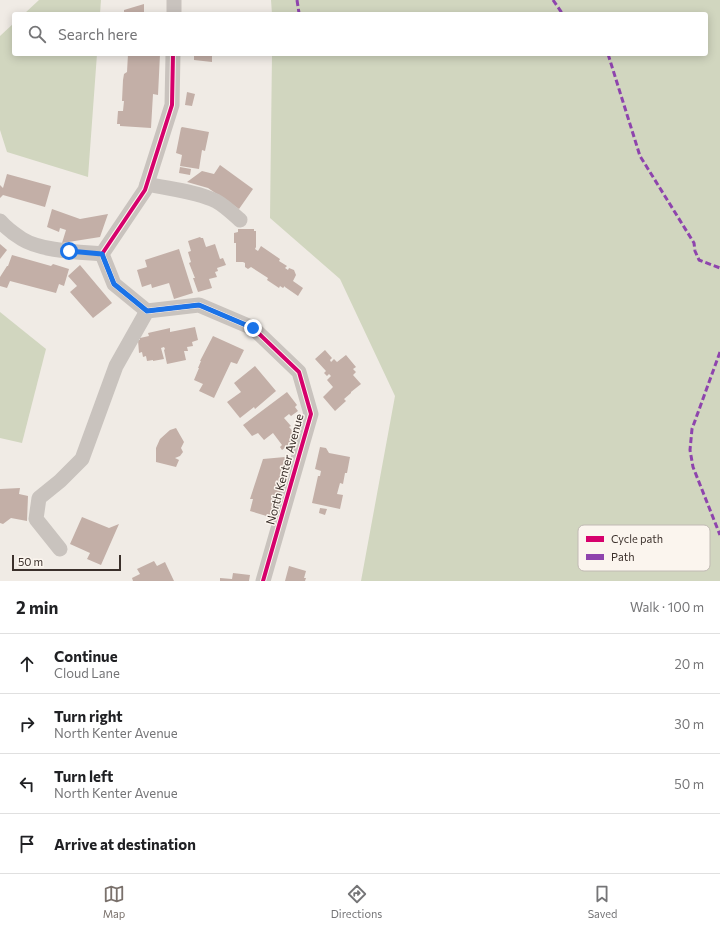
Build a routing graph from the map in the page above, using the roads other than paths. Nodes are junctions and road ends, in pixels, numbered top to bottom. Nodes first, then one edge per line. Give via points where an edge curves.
1 (174, 0) edge
2 (174, 12) edge
3 (173, 56) edge
4 (147, 184) junction
5 (240, 220) dead end
6 (0, 221) edge
7 (102, 254) junction
8 (147, 311) junction
9 (60, 548) dead end
10 (263, 581) edge

1 - 2 street
3 - 4 street via 172,105
4 - 5 street via 215,200
4 - 7 street
6 - 7 street via 23,240 43,247
7 - 8 street via 114,284
8 - 9 street via 116,366 82,459 39,498 36,519
8 - 10 street, North Kenter Avenue via 199,305 253,328 299,372 311,414

